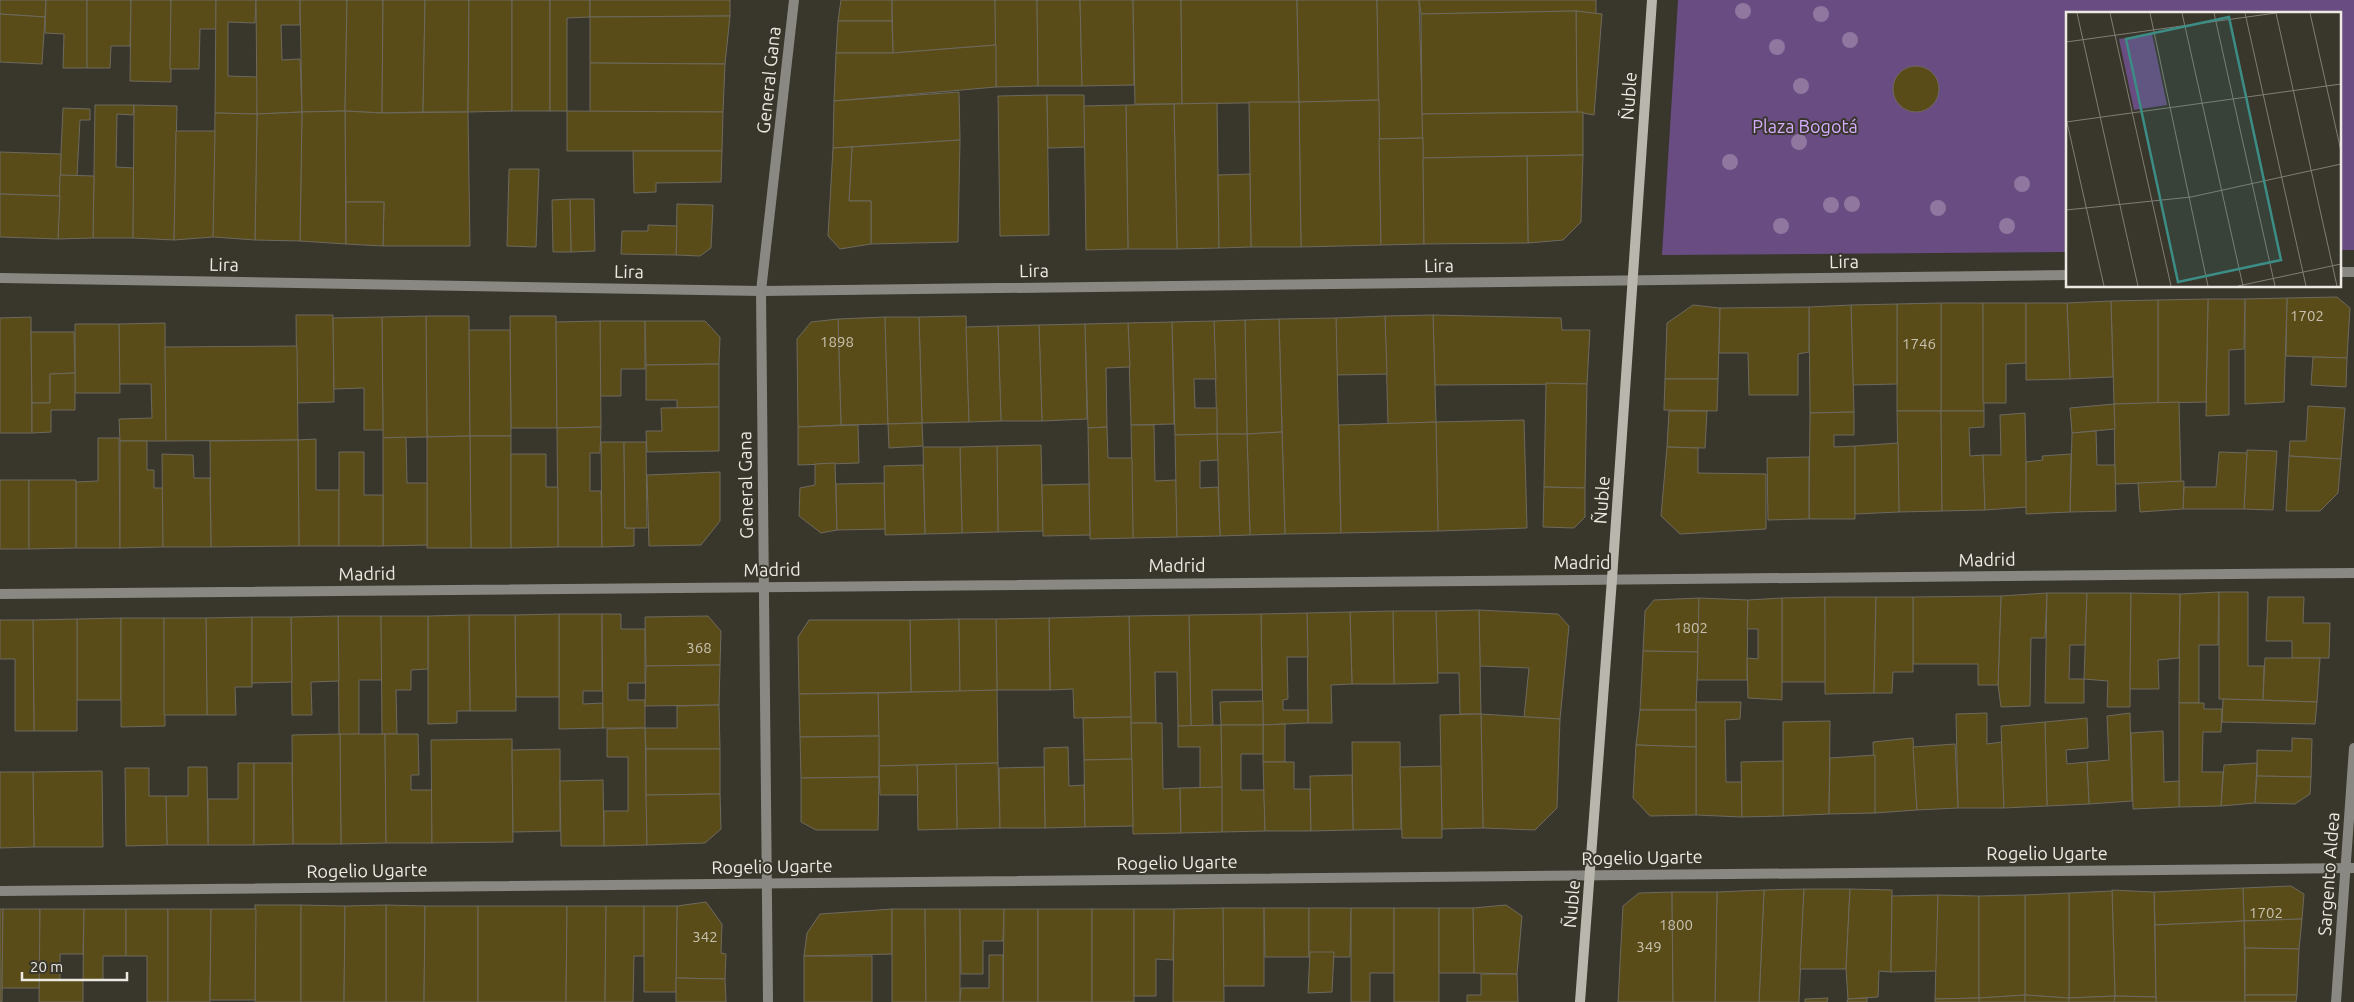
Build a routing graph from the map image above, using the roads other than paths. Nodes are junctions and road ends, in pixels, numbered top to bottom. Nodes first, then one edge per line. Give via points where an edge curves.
1 (794, 0) edge
2 (1652, 0) edge
3 (2066, 275) edge
4 (0, 278) edge
5 (1633, 280) junction
6 (762, 290) junction
7 (2354, 573) edge
8 (1612, 579) junction
9 (764, 587) junction
10 (0, 594) edge
11 (2354, 748) edge
12 (2350, 868) edge
13 (1590, 875) junction
14 (766, 884) junction
15 (0, 891) edge
16 (768, 1002) edge
17 (1580, 1002) edge
18 (2336, 1002) edge

1 - 6 street, General Gana
2 - 5 main road, Ñuble
3 - 5 street, Lira
4 - 6 street, Lira
5 - 6 street, Lira
5 - 8 main road, Ñuble
6 - 9 street, General Gana
7 - 8 street, Madrid
8 - 9 street, Madrid
8 - 13 main road, Ñuble
9 - 10 street, Madrid
9 - 14 street, General Gana
11 - 12 street, Sargento Aldea
12 - 13 street, Rogelio Ugarte
12 - 18 street, Sargento Aldea
13 - 14 street, Rogelio Ugarte
13 - 17 main road, Ñuble
14 - 15 street, Rogelio Ugarte
14 - 16 street, General Gana

